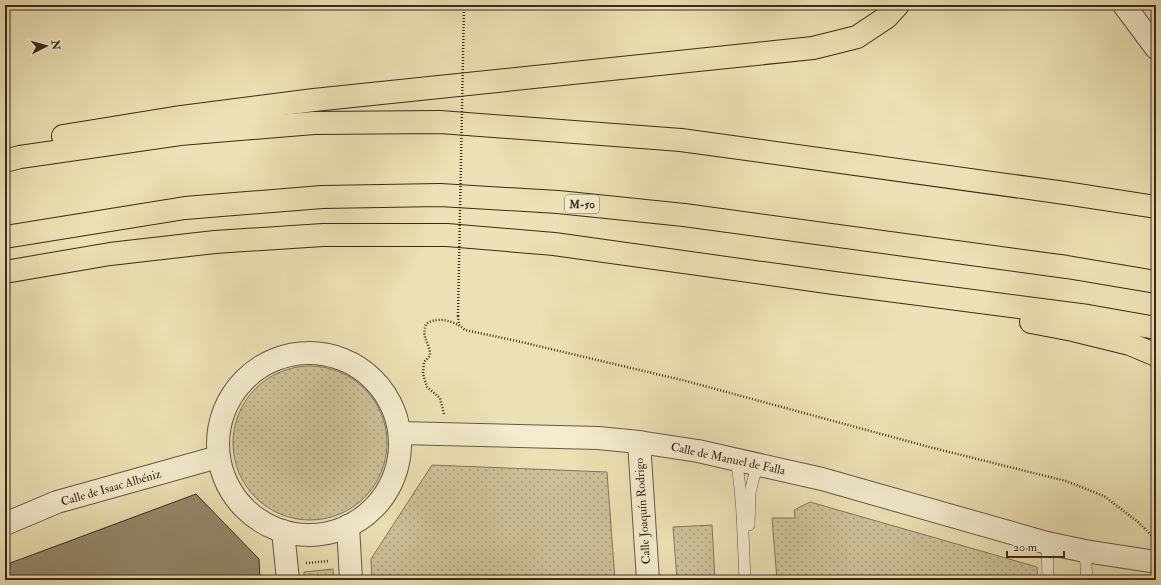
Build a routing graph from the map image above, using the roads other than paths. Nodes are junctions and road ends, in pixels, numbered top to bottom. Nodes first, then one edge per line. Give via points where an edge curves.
1 (898, 5) edge
2 (1124, 5) edge
3 (1156, 48) edge
4 (5, 147) edge
5 (5, 161) edge
6 (1156, 207) edge
7 (5, 237) edge
8 (5, 272) edge
9 (1156, 282) edge
10 (834, 283) junction
11 (1156, 328) edge
12 (1156, 356) edge
13 (400, 433) junction
14 (639, 442) junction
15 (218, 457) junction
16 (736, 459) junction
17 (758, 464) junction
18 (5, 524) edge
19 (348, 526) junction
20 (283, 531) junction
21 (1047, 543) junction
22 (1085, 551) junction
23 (1156, 562) edge
24 (288, 580) edge
25 (351, 580) edge
26 (648, 580) edge
27 (745, 580) edge
28 (752, 580) edge
29 (1048, 580) edge
30 (1087, 580) edge

1 - 4 highway via 887,17 857,37 813,48 314,100 174,118
2 - 3 street
5 - 6 highway via 180,134 314,123 440,122 681,140
7 - 9 highway, M-50 via 185,208 322,197 440,195 558,202 684,215 1067,267
8 - 10 highway via 110,254 215,242 324,235 447,235 554,244
10 - 11 highway via 1088,316
10 - 12 highway via 1073,330 1130,344
13 - 14 street, Calle de Manuel de Falla via 598,438
13 - 15 street via 392,405 376,381 353,363 325,353 297,352 269,361 245,377 228,401 218,428
13 - 19 street via 398,462 389,488 372,510
14 - 16 street, Calle de Manuel de Falla
14 - 26 street, Calle Joaquín Rodrigo
15 - 18 street, Calle de Isaac Albéniz via 57,502
15 - 20 street via 226,482 240,504 260,521
16 - 17 street, Calle de Manuel de Falla
16 - 27 lane
17 - 21 street, Calle de Manuel de Falla via 822,479
17 - 28 lane via 750,493
19 - 20 street via 327,533 305,535
19 - 25 street
20 - 24 street
21 - 22 street, Calle de Manuel de Falla
21 - 29 lane
22 - 23 street, Calle de Manuel de Falla
22 - 30 lane

